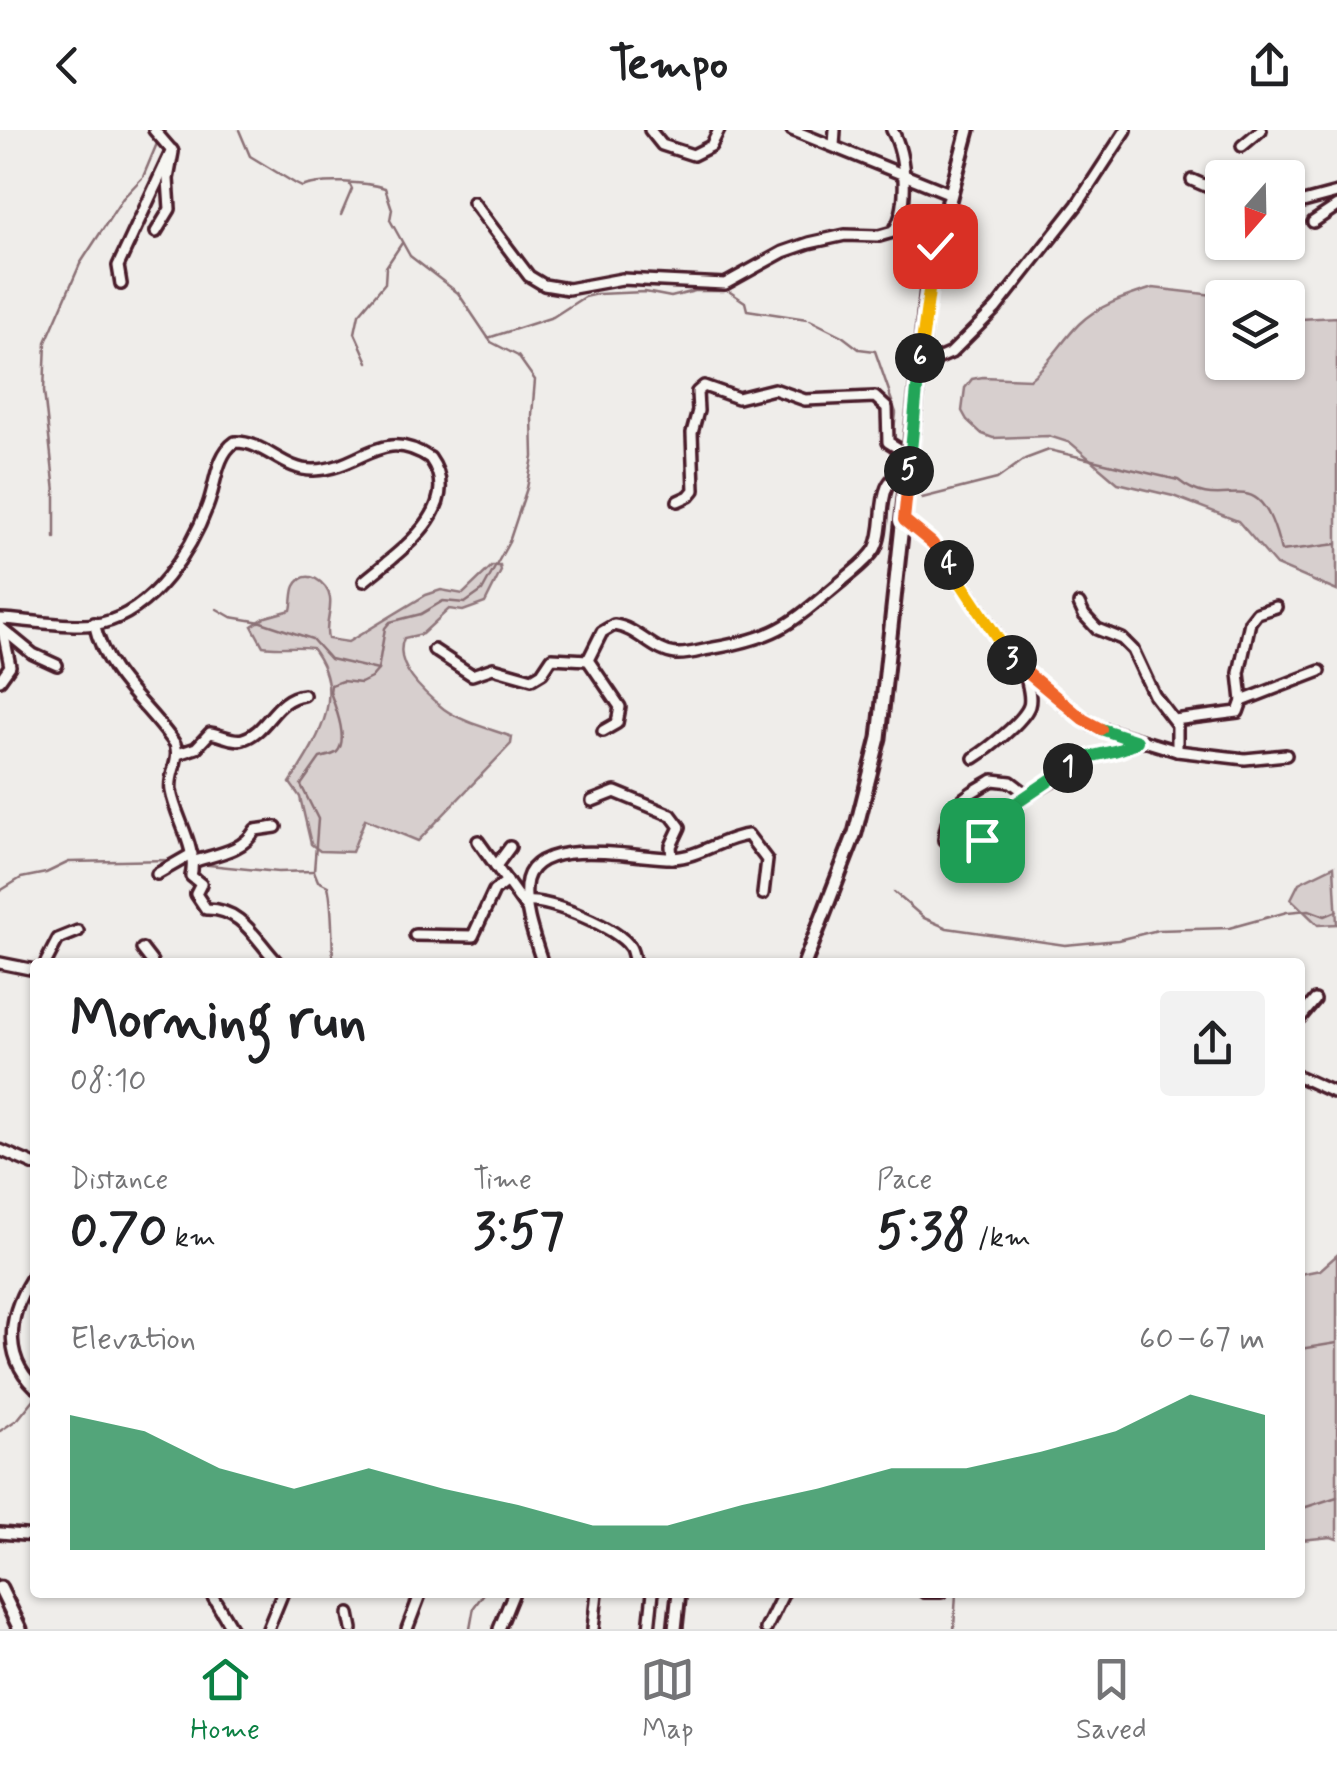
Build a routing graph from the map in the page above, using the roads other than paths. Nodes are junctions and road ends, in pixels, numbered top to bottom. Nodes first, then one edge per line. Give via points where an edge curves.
1 (154, 130) edge
2 (650, 130) edge
3 (718, 130) edge
4 (792, 130) edge
5 (834, 130) edge
6 (892, 130) edge
7 (968, 130) edge
8 (1126, 130) edge
9 (1261, 130) edge
10 (834, 146) junction
11 (1242, 146) dead end
12 (172, 150) junction
13 (905, 175) junction
14 (1192, 180) dead end
15 (1205, 186) edge
16 (949, 192) junction
17 (1337, 193) edge
18 (1305, 201) edge
19 (473, 202) dead end
20 (1337, 206) edge
21 (1313, 222) dead end
22 (156, 232) dead end
23 (121, 284) dead end
24 (919, 367) junction
25 (906, 449) junction
26 (903, 471) junction
27 (678, 501) dead end
28 (904, 520) junction
29 (364, 581) dead end
30 (1079, 604) dead end
31 (1276, 607) dead end
32 (94, 624) junction
33 (1, 626) edge
34 (434, 650) dead end
35 (588, 660) junction
36 (57, 665) dead end
37 (1320, 670) dead end
38 (1024, 673) junction
39 (0, 680) edge
40 (304, 695) dead end
41 (1242, 700) junction
42 (1174, 720) junction
43 (603, 730) dead end
44 (1137, 741) junction
45 (1177, 751) junction
46 (178, 754) junction
47 (1286, 755) dead end
48 (974, 758) dead end
49 (1028, 795) junction
50 (592, 800) dead end
51 (276, 827) dead end
52 (944, 840) dead end
53 (478, 841) dead end
54 (510, 848) dead end
55 (672, 858) junction
56 (962, 858) dead end
57 (191, 861) junction
58 (496, 866) junction
59 (157, 874) dead end
60 (507, 881) junction
61 (764, 894) dead end
62 (527, 906) junction
63 (78, 931) dead end
64 (415, 935) dead end
65 (812, 945) junction
66 (142, 948) dead end
67 (48, 958) edge
68 (149, 958) edge
69 (279, 958) edge
70 (541, 958) edge
71 (633, 958) edge
72 (807, 958) edge
73 (814, 958) edge
74 (0, 963) edge
75 (30, 969) edge
76 (1315, 1000) dead end
77 (1305, 1012) edge
78 (1305, 1079) edge
79 (1333, 1092) dead end
80 (0, 1150) edge
81 (30, 1162) edge
82 (30, 1281) edge
83 (30, 1381) edge
84 (0, 1534) edge
85 (30, 1536) edge
86 (0, 1588) edge
87 (214, 1598) edge
88 (281, 1598) edge
89 (419, 1598) edge
90 (512, 1598) edge
91 (596, 1598) edge
92 (652, 1598) edge
93 (678, 1598) edge
94 (781, 1598) edge
95 (349, 1614) dead end
96 (20, 1629) edge
97 (232, 1629) edge
98 (268, 1629) edge
99 (352, 1629) edge
100 (407, 1629) edge
101 (500, 1629) edge
102 (593, 1629) edge
103 (649, 1629) edge
104 (675, 1629) edge
105 (766, 1629) edge

1 - 12 street
2 - 3 street via 662,145 693,155 711,146
4 - 10 street
5 - 10 street
6 - 13 street
7 - 16 main road
8 - 24 street via 1078,205 996,308 952,353
9 - 11 street
10 - 13 street
12 - 22 street via 170,210
12 - 23 street via 118,266
13 - 16 street
13 - 19 street via 893,232 809,243 725,284 622,279 568,289 544,285 526,273
14 - 15 street
16 - 24 main road via 929,276
17 - 18 street
20 - 21 street
24 - 25 main road
25 - 26 main road
25 - 27 street via 888,440 887,408 875,397 804,400 774,389 738,398 704,386 692,433 694,490
26 - 28 main road
26 - 35 street via 890,480 868,559 788,626 762,639 682,654 614,625 602,632
28 - 38 street via 939,550
28 - 65 main road via 871,779
29 - 32 street via 415,537 438,504 440,479 430,458 392,444 347,464 310,470 235,442 223,454 207,508 181,558 135,608
30 - 42 street via 1098,629 1133,650 1154,696
31 - 41 street via 1250,622 1239,673
32 - 33 street
32 - 46 street via 113,672
33 - 36 street via 32,654
33 - 39 street via 10,666
34 - 35 street via 472,675 493,668 532,680 552,658
35 - 43 street via 620,708 617,723
37 - 41 street
38 - 44 street via 1090,725
38 - 48 street via 1028,710
40 - 46 street via 281,703 244,738 210,734
41 - 42 street via 1235,714
42 - 45 street
44 - 45 street
44 - 49 street via 1076,761
45 - 47 street via 1245,759
46 - 57 street via 170,788
49 - 52 street via 1011,782 993,780 954,807
49 - 56 street via 982,840 968,845
50 - 55 street via 615,792 671,815 680,826
51 - 57 street via 255,830 233,850
53 - 58 street
54 - 58 street
55 - 61 street via 748,835 767,860
55 - 62 street via 549,857 530,872
57 - 59 street
57 - 69 street via 191,876 200,884 196,894 206,908 239,918
58 - 60 street
60 - 62 street
60 - 64 street via 494,891 473,936
62 - 70 street
62 - 71 street via 548,902 597,924 627,943
63 - 67 street via 58,939
65 - 72 main road
65 - 73 street
66 - 68 street
74 - 75 street
76 - 77 street
78 - 79 street
80 - 81 street
82 - 83 street via 14,1307 11,1329 16,1365
84 - 85 street
86 - 96 main road
87 - 97 street
88 - 98 street
89 - 100 street
90 - 101 street
91 - 102 street
92 - 103 street
93 - 104 main road
94 - 105 street
95 - 99 street

